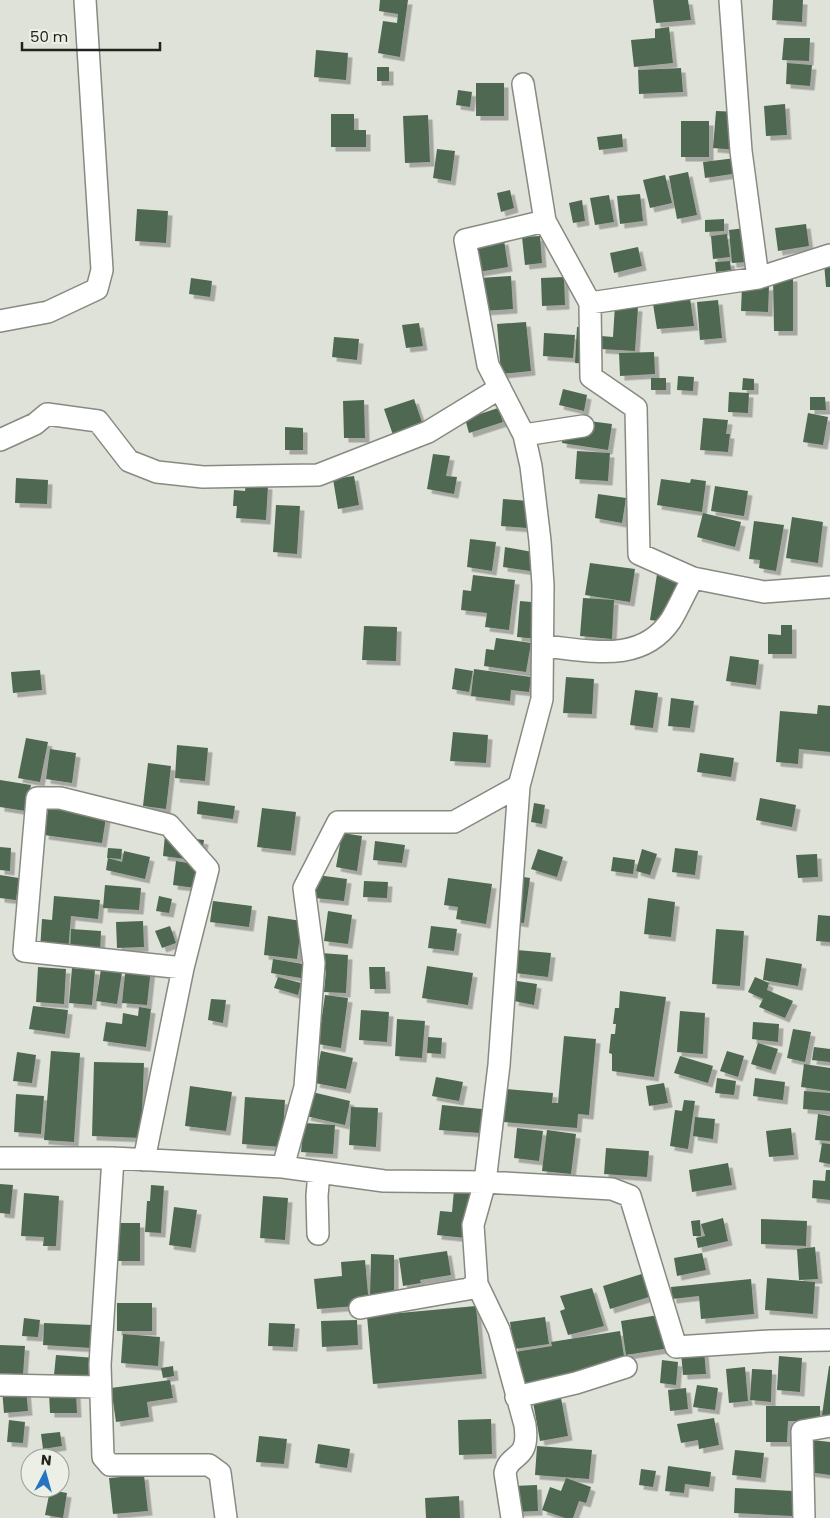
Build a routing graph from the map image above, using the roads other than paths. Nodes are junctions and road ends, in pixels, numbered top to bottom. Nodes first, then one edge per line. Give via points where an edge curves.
1 (85, 0) edge
2 (730, 0) edge
3 (523, 84) dead end
4 (545, 221) junction
5 (830, 255) edge
6 (758, 278) junction
7 (590, 303) junction
8 (0, 321) edge
9 (500, 388) junction
10 (583, 426) dead end
11 (524, 435) junction
12 (0, 440) edge
13 (693, 578) junction
14 (830, 587) edge
15 (543, 646) junction
16 (520, 786) junction
17 (183, 968) junction
18 (0, 1158) edge
19 (114, 1158) junction
20 (144, 1160) junction
21 (282, 1167) junction
22 (319, 1172) junction
23 (485, 1182) junction
24 (318, 1234) dead end
25 (477, 1284) junction
26 (360, 1308) dead end
27 (830, 1340) edge
28 (626, 1367) dead end
29 (0, 1385) edge
30 (100, 1387) junction
31 (516, 1397) junction
32 (830, 1426) edge
33 (226, 1518) edge
34 (512, 1518) edge
35 (804, 1518) edge

1 - 8 street via 102,270 97,289 48,312
2 - 6 street via 741,151
3 - 4 street
4 - 7 street
4 - 9 street via 465,240 488,365
5 - 6 street
6 - 7 street
7 - 13 street via 591,376 636,408 639,554
9 - 11 street
9 - 12 street via 428,432 318,475 203,477 156,472 129,461 98,421 47,414 35,424
10 - 11 street
11 - 15 street via 540,541
13 - 14 street via 764,592
13 - 15 street via 671,620 637,649 605,652
15 - 16 street via 542,699
16 - 21 street via 454,822 338,822 304,888 314,963 305,1087
16 - 23 street via 499,1065
17 - 17 street via 24,952 37,798 60,798 170,825 208,869
17 - 20 street
18 - 19 street
19 - 20 street
19 - 30 street
20 - 21 street
21 - 22 street
22 - 23 street via 384,1181
22 - 24 street
23 - 25 street via 473,1225
23 - 27 street via 612,1190 630,1196 676,1347
25 - 26 street via 468,1289
25 - 31 street via 499,1330
28 - 31 street
29 - 30 street
30 - 33 street via 103,1457 110,1466 209,1464 220,1473
31 - 34 street via 526,1436 524,1450 507,1466 505,1473
32 - 35 street via 802,1430

